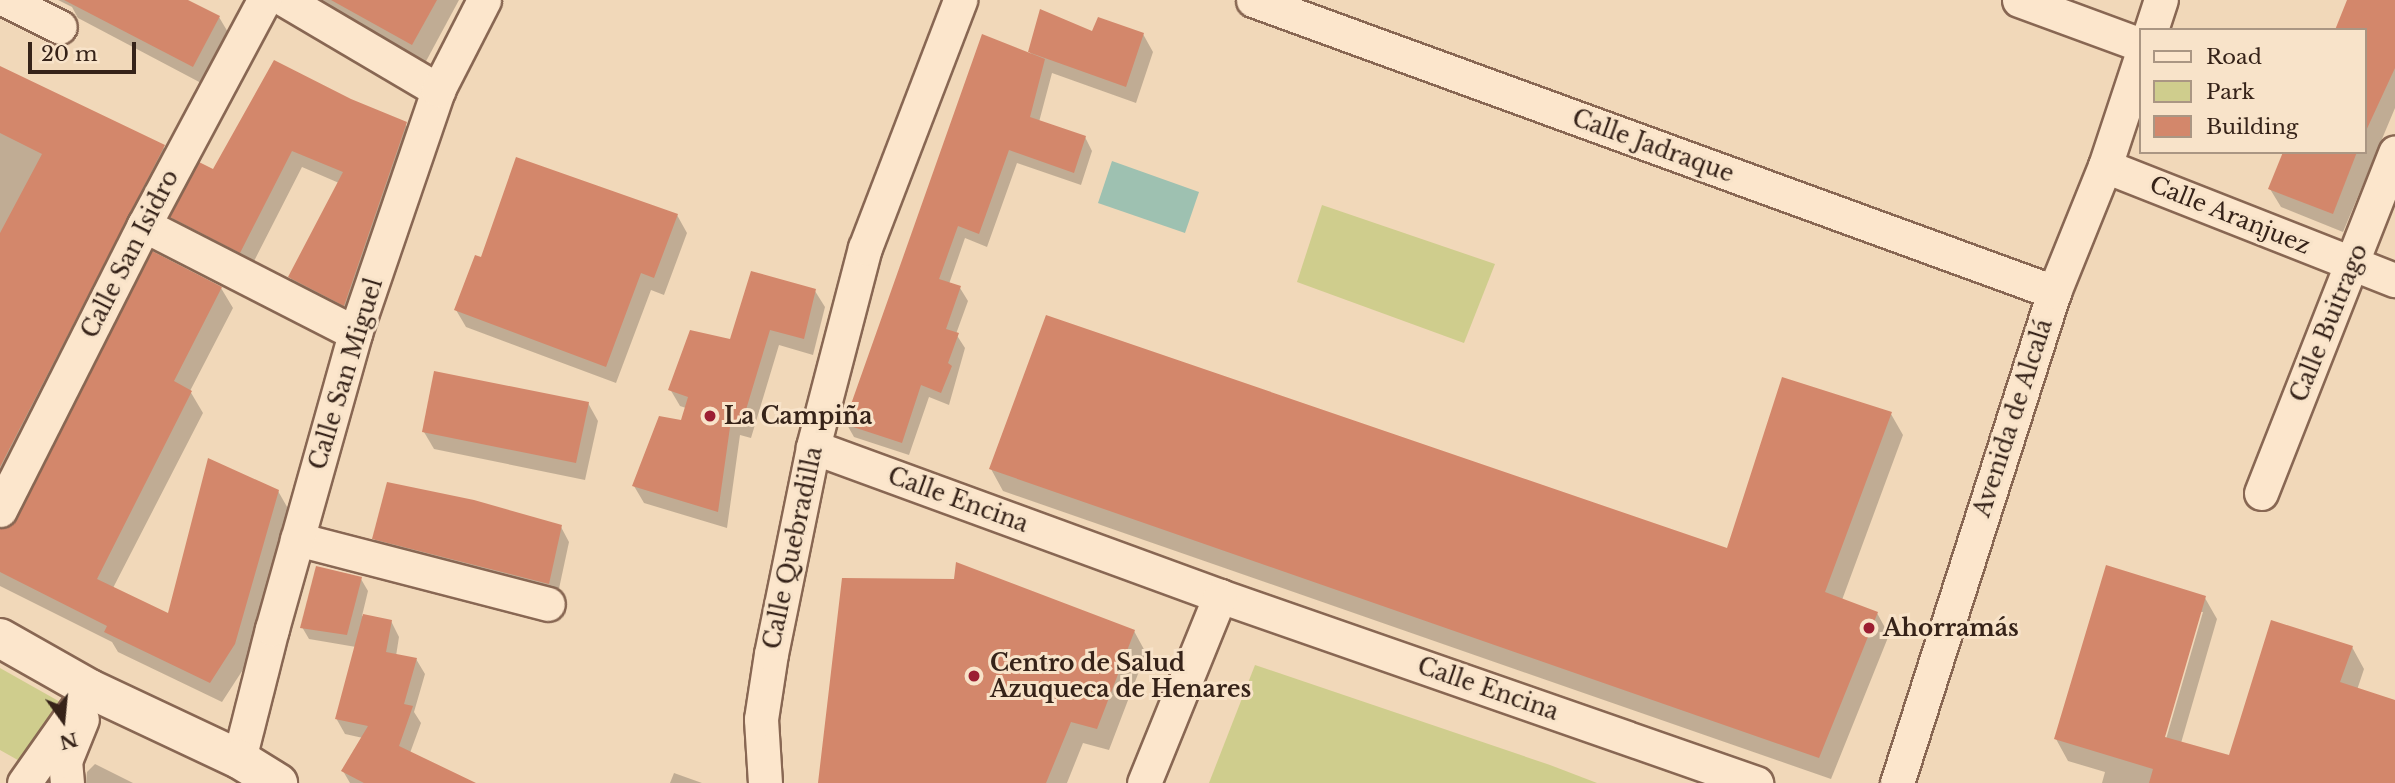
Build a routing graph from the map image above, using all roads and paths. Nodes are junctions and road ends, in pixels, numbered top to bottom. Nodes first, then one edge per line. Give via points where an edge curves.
1 (6, 0) edge
2 (264, 0) edge
3 (285, 0) edge
4 (484, 0) edge
5 (960, 0) edge
6 (1253, 0) edge
7 (2019, 0) edge
8 (2161, 0) edge
9 (60, 27) dead end
10 (2152, 28) edge
11 (2140, 45) edge
12 (2140, 60) edge
13 (438, 90) junction
14 (2395, 152) edge
15 (2105, 166) junction
16 (144, 225) junction
17 (2353, 264) junction
18 (2395, 280) edge
19 (2054, 292) junction
20 (355, 333) junction
21 (814, 447) junction
22 (2260, 493) dead end
23 (0, 510) edge
24 (297, 539) junction
25 (1220, 596) junction
26 (548, 604) dead end
27 (0, 638) edge
28 (90, 689) junction
29 (239, 759) junction
30 (24, 783) edge
31 (67, 783) edge
32 (278, 783) edge
33 (765, 783) edge
34 (1144, 783) edge
35 (1756, 783) edge
36 (1897, 783) edge

1 - 9 street
2 - 16 street, Calle San Isidro
3 - 13 street
4 - 13 street, Calle San Miguel
5 - 21 street, Calle Quebradilla via 866,248
6 - 19 street, Calle Jadraque
7 - 11 street
8 - 10 street
12 - 15 street, Avenida de Alcalá
13 - 20 street, Calle San Miguel
14 - 17 street, Calle Buitrago
15 - 17 street, Calle Aranjuez
15 - 19 street, Avenida de Alcalá
16 - 20 street
16 - 23 street, Calle San Isidro
17 - 18 street, Calle Aranjuez
17 - 22 street, Calle Buitrago
19 - 36 street, Avenida de Alcalá
20 - 24 street, Calle San Miguel
21 - 25 street, Calle Encina
21 - 33 street, Calle Quebradilla via 761,719
24 - 26 street
24 - 29 street, Calle San Miguel
25 - 34 street
25 - 35 street, Calle Encina
27 - 28 street
28 - 29 street
28 - 30 street
28 - 31 street via 65,761
29 - 32 street

